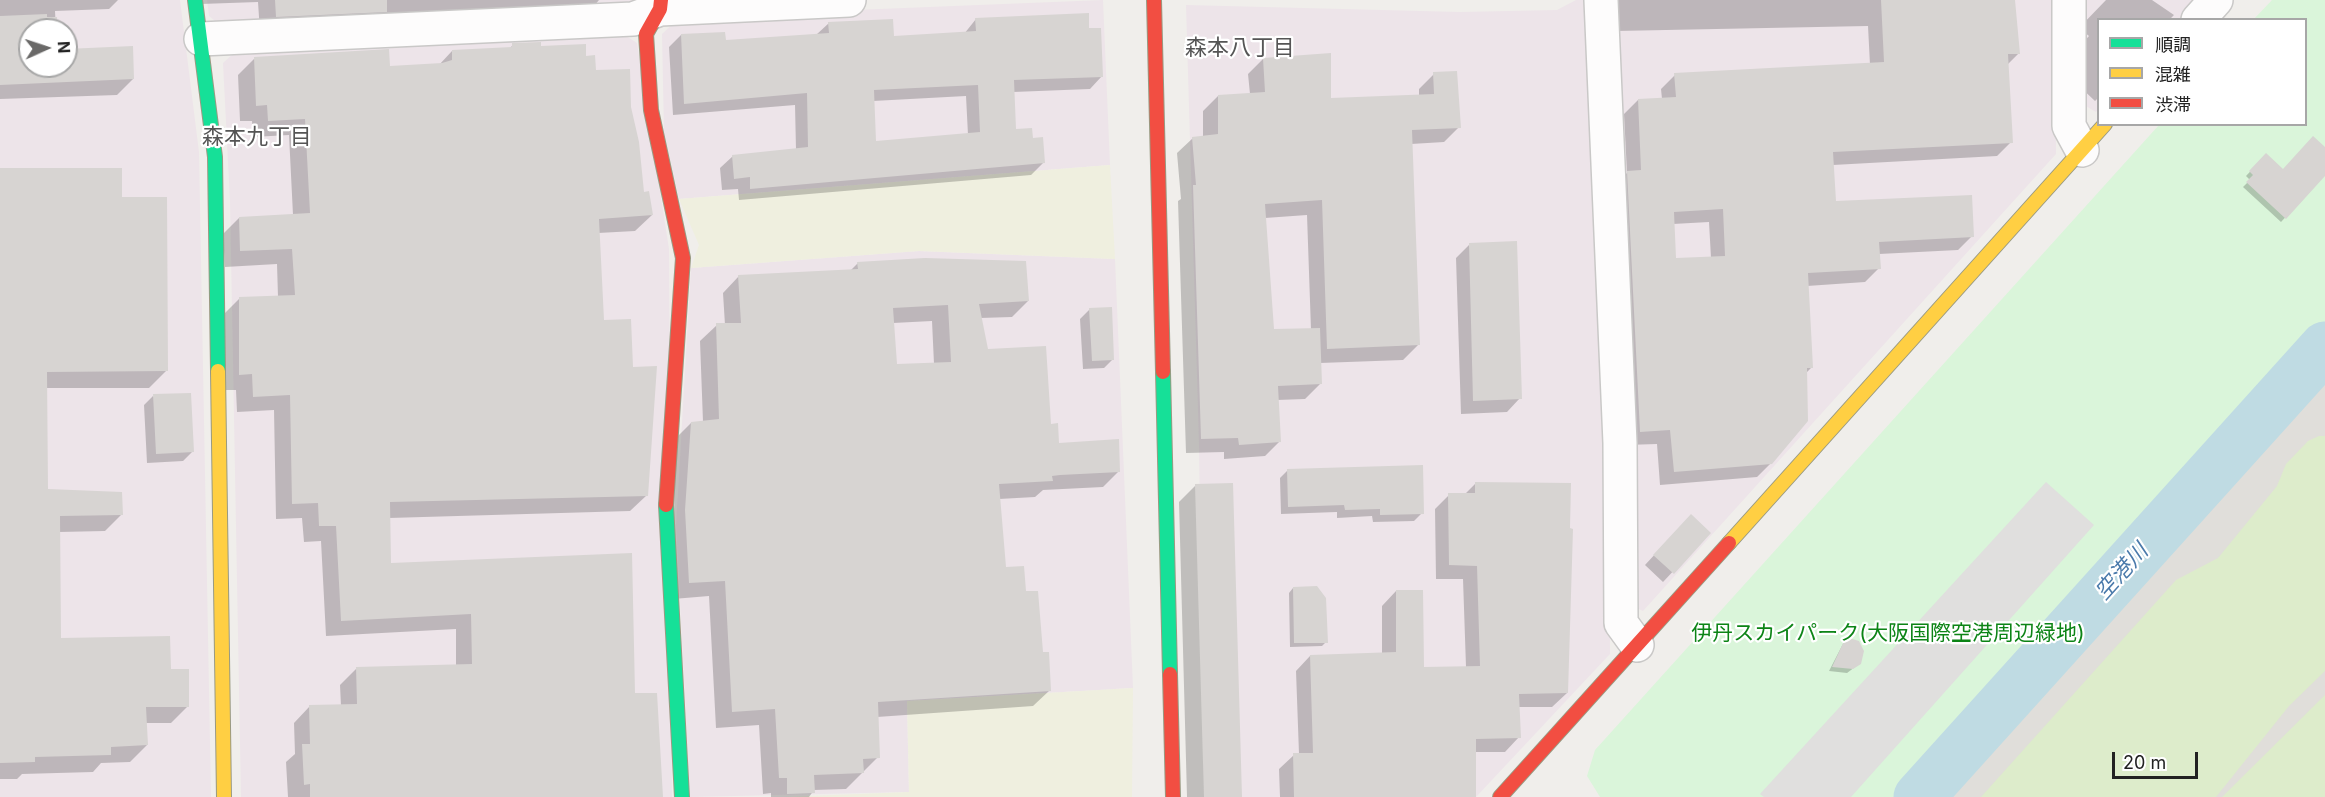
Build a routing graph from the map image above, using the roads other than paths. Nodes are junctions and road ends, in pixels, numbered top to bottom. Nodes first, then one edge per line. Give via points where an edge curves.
1 (195, 0) edge
2 (849, 0) edge
3 (1154, 0) edge
4 (1601, 0) edge
5 (2069, 0) edge
6 (2216, 0) edge
7 (661, 4) edge
8 (2200, 18) edge
9 (201, 39) junction
10 (2103, 126) edge
11 (2082, 150) junction
12 (1637, 645) junction
13 (224, 797) edge
14 (682, 797) edge
15 (1173, 797) edge
16 (1500, 797) edge

1 - 9 street
2 - 7 street
3 - 15 street
4 - 12 street via 1620,443 1621,623
5 - 11 street via 2069,126
6 - 8 street
7 - 9 street via 633,19
7 - 14 street via 646,34 651,110 684,258 666,510
9 - 13 street via 215,157
10 - 11 street
11 - 12 street
12 - 16 street

